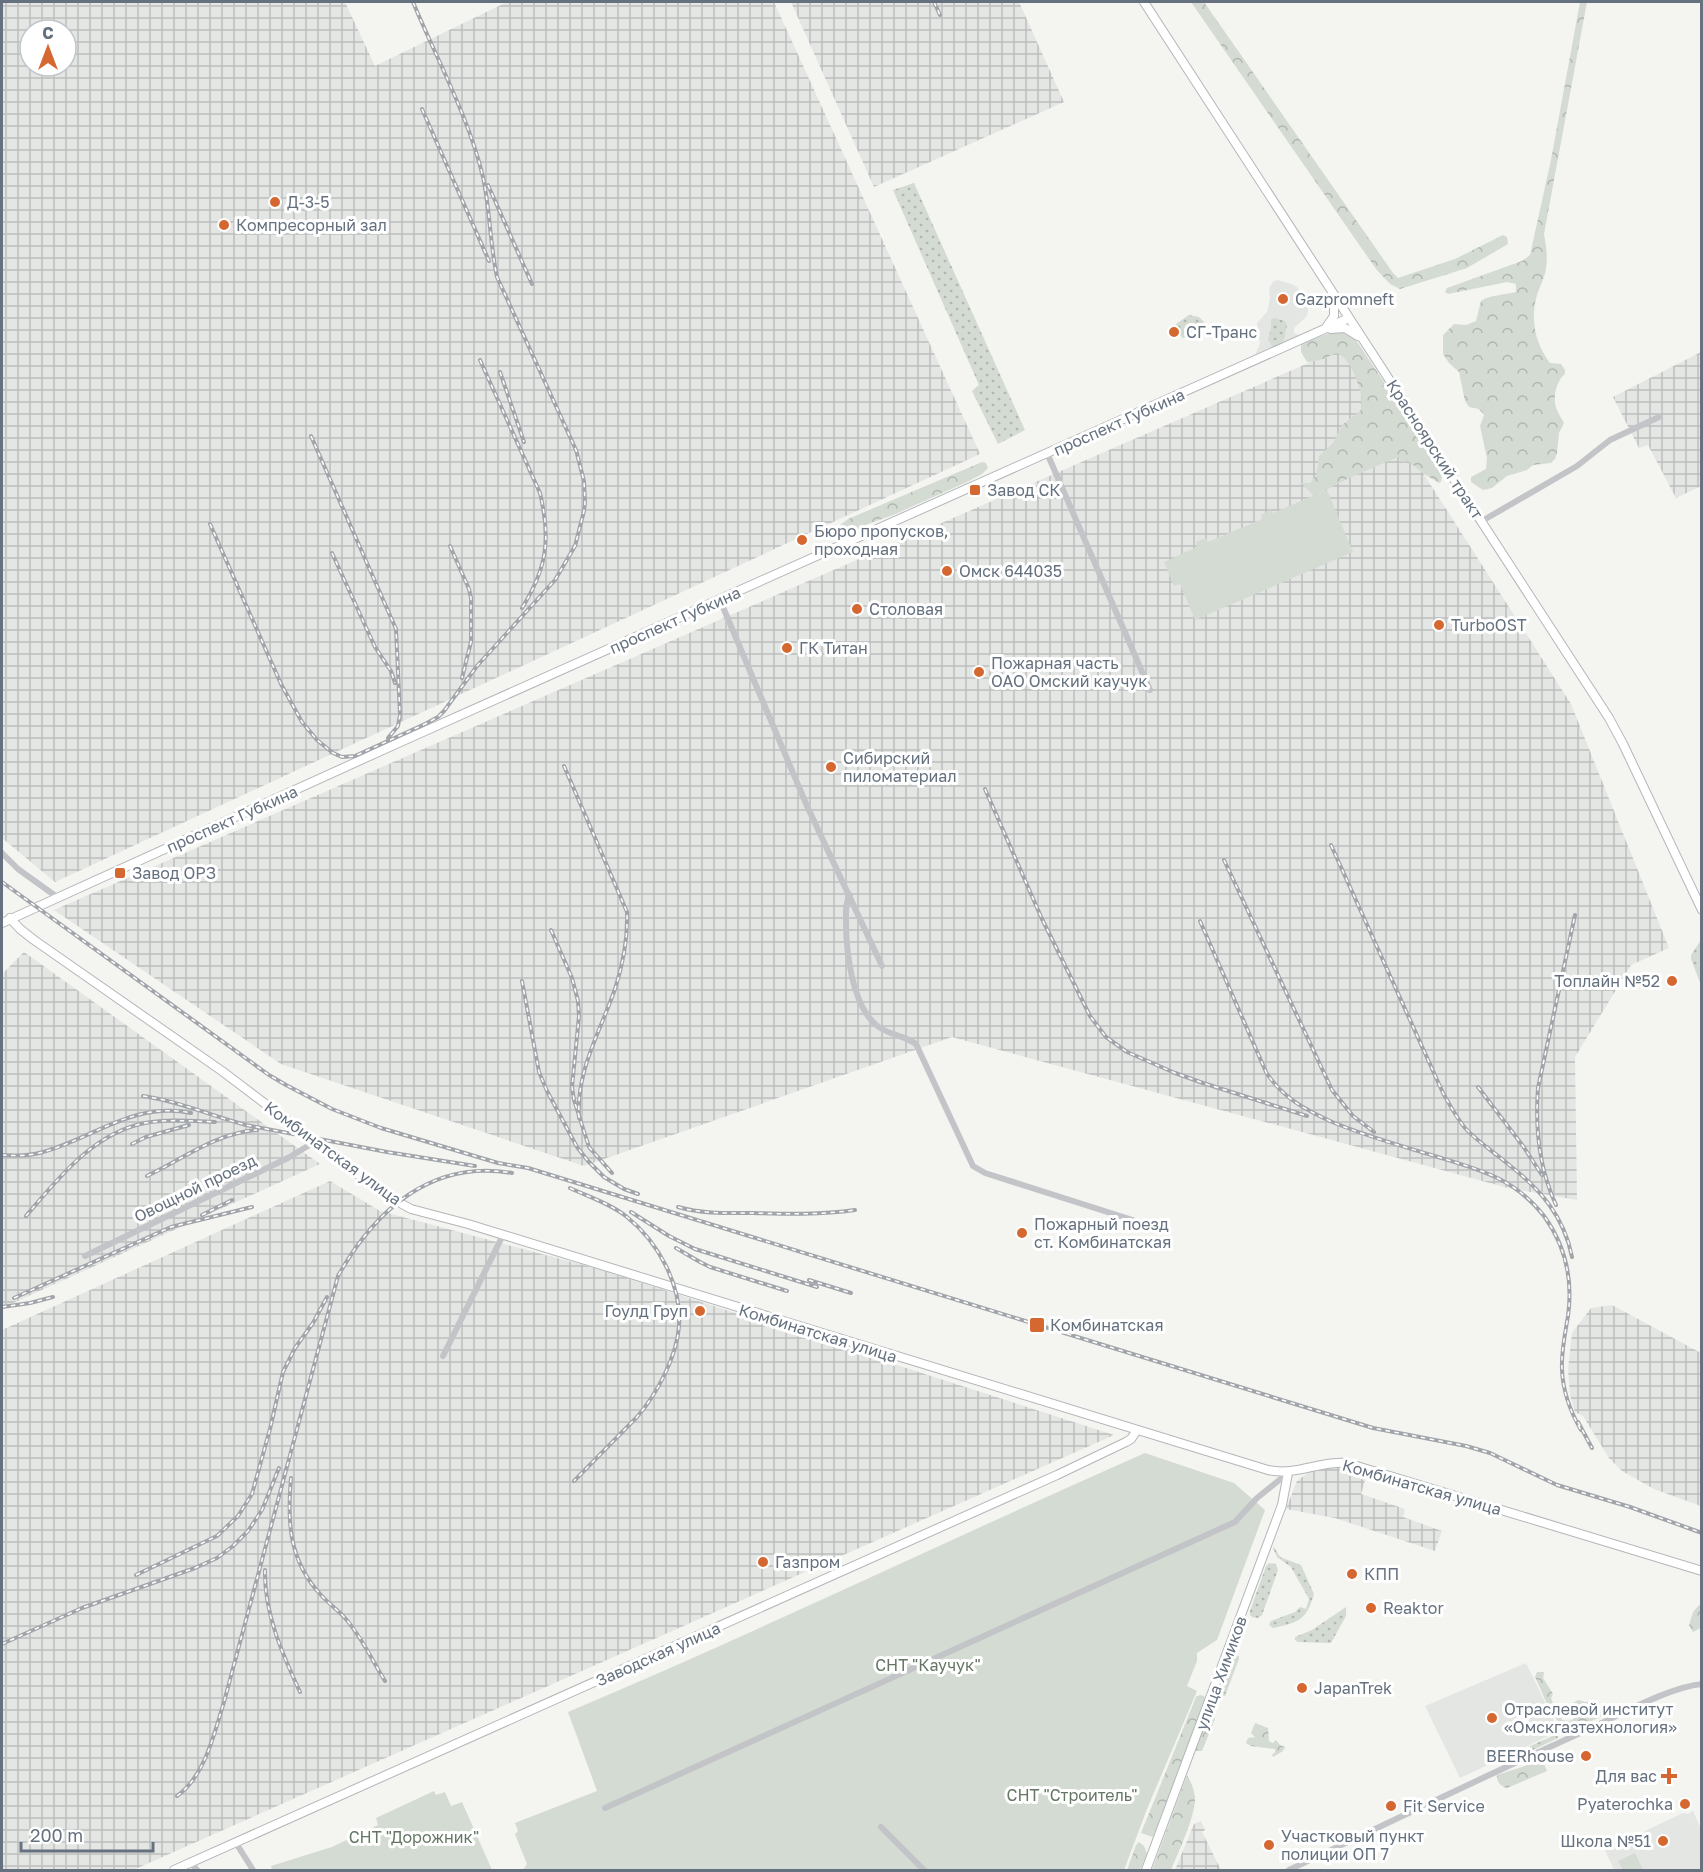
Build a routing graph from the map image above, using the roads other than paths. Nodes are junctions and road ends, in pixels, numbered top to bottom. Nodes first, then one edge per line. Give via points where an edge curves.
1 (1144, 2) edge
2 (1332, 292) junction
3 (1349, 318) junction
4 (1321, 331) junction
5 (1364, 341) junction
6 (1659, 417) dead end
7 (1047, 453) junction
8 (1482, 521) junction
9 (720, 600) junction
10 (1150, 690) dead end
11 (2, 853) edge
12 (850, 895) junction
13 (57, 897) junction
14 (1701, 910) edge
15 (10, 918) junction
16 (2, 923) edge
17 (882, 966) dead end
18 (316, 1142) junction
19 (1167, 1231) dead end
20 (503, 1235) junction
21 (85, 1256) dead end
22 (443, 1356) dead end
23 (1137, 1430) junction
24 (1288, 1473) junction
25 (1701, 1570) edge
26 (1701, 1684) edge
27 (605, 1808) dead end
28 (881, 1827) dead end
29 (236, 1843) junction
30 (191, 1863) junction
31 (174, 1870) edge
32 (197, 1870) edge
33 (253, 1870) edge
34 (924, 1870) edge
35 (1146, 1870) edge
36 (1291, 1870) edge

1 - 2 main road, Красноярский тракт
2 - 3 main road, Красноярский тракт
2 - 4 main road via 1334,316
3 - 4 main road, проспект Губкина
3 - 5 main road, Красноярский тракт
4 - 5 main road via 1345,328
4 - 7 main road, проспект Губкина
5 - 8 main road, Красноярский тракт
6 - 8 street via 1610,440 1577,466
7 - 9 main road, проспект Губкина
7 - 10 street
8 - 14 main road, Красноярский тракт via 1609,718
9 - 12 street via 807,806
9 - 13 main road, проспект Губкина
11 - 13 street
12 - 17 street
12 - 19 street via 846,907 848,961 862,1004 881,1030 916,1044 973,1166
13 - 15 main road, проспект Губкина
15 - 16 main road, проспект Губкина
15 - 18 main road, Комбинатская улица via 34,940
18 - 20 main road, Комбинатская улица via 404,1206
18 - 21 street, Овощной проезд
20 - 22 street
20 - 23 main road, Комбинатская улица
23 - 24 main road, Комбинатская улица
23 - 29 main road, Заводская улица via 1126,1442 1057,1475
24 - 25 main road, Комбинатская улица via 1326,1463 1356,1465
24 - 27 street via 1235,1522
24 - 35 main road, улица Химиков via 1282,1505
26 - 36 street via 1664,1695
28 - 34 street
29 - 30 main road, Заводская улица
29 - 33 street
30 - 31 main road, Заводская улица
30 - 32 street

